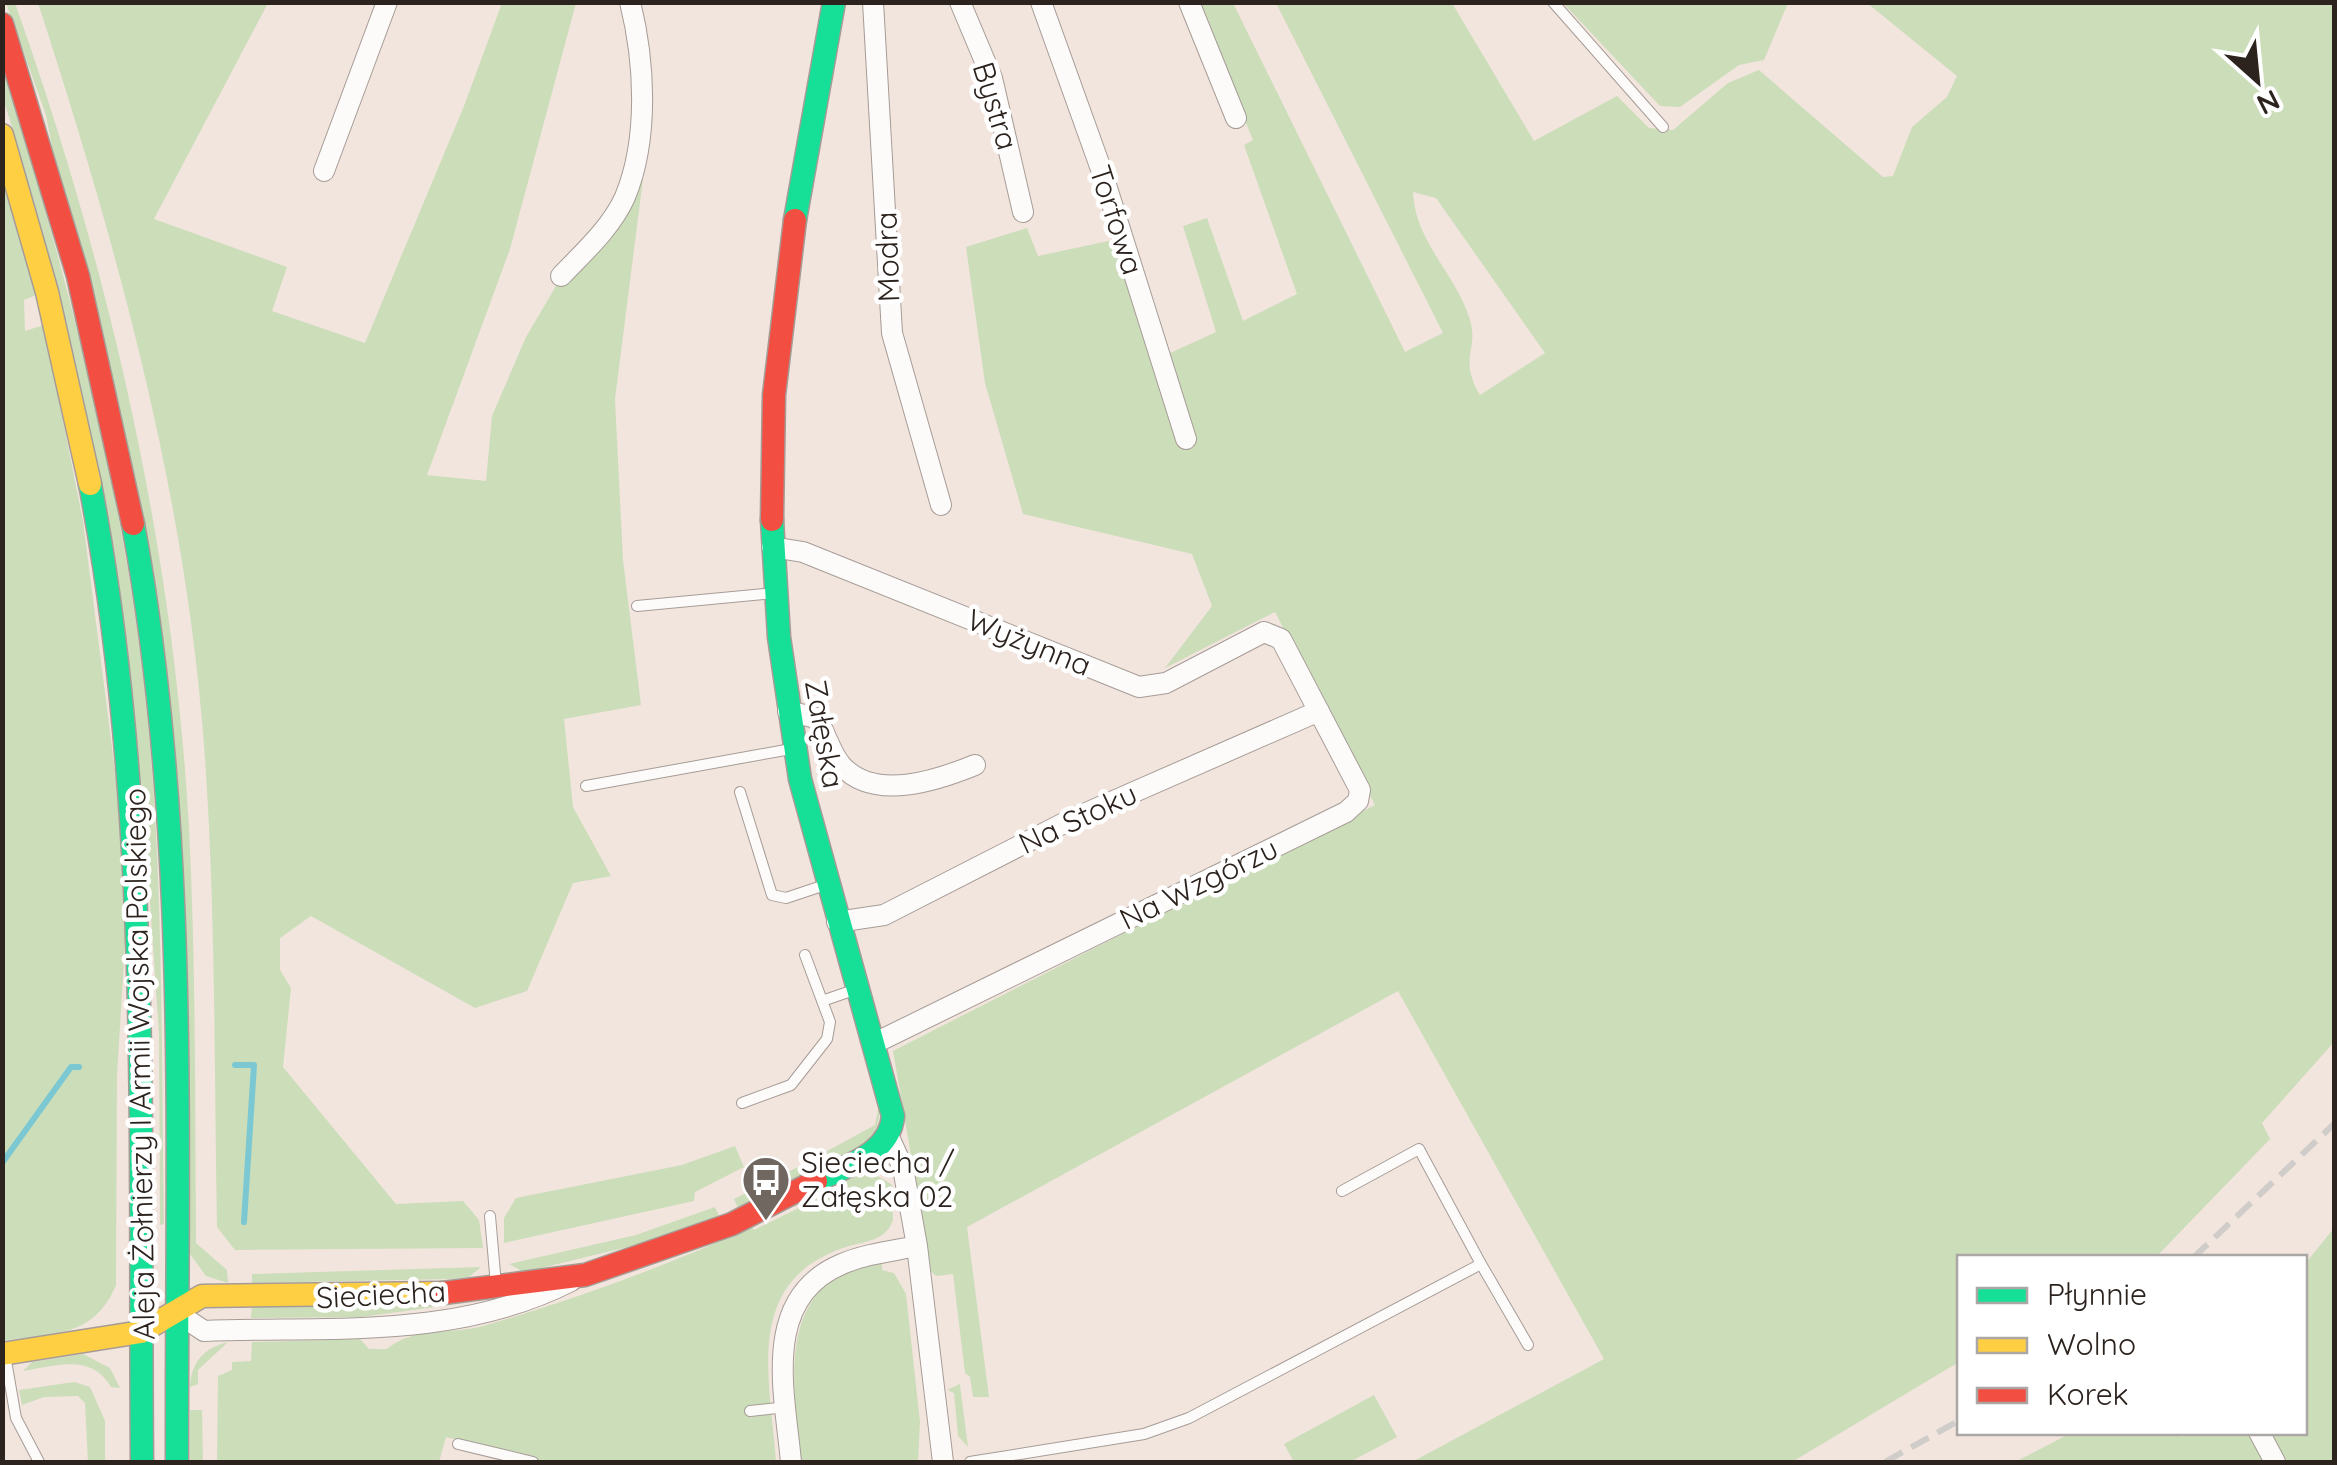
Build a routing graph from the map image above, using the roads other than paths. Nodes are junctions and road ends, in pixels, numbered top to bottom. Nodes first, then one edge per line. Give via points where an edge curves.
1 (387, 2) edge
2 (630, 2) edge
3 (834, 2) edge
4 (873, 2) edge
5 (960, 2) edge
6 (1042, 2) edge
7 (1189, 2) edge
8 (1553, 2) edge
9 (2, 24) edge
10 (1236, 118) dead end
11 (1663, 127) dead end
12 (2, 135) edge
13 (324, 171) dead end
14 (1023, 212) dead end
15 (560, 276) dead end
16 (1186, 439) dead end
17 (941, 505) dead end
18 (772, 547) junction
19 (774, 593) junction
20 (637, 606) dead end
21 (1280, 639) joint
22 (788, 711) junction
23 (1319, 711) junction
24 (794, 748) junction
25 (975, 765) dead end
26 (586, 786) dead end
27 (740, 792) dead end
28 (826, 885) junction
29 (837, 922) junction
30 (805, 955) dead end
31 (858, 989) junction
32 (822, 1000) junction
33 (875, 1043) junction
34 (742, 1103) dead end
35 (889, 1138) junction
36 (1342, 1191) dead end
37 (490, 1216) dead end
38 (917, 1246) junction
39 (1481, 1264) junction
40 (584, 1275) junction
41 (496, 1287) junction
42 (176, 1313) junction
43 (496, 1313) junction
44 (141, 1332) junction
45 (1528, 1345) dead end
46 (4, 1354) edge
47 (786, 1407) junction
48 (750, 1411) dead end
49 (2261, 1435) edge
50 (458, 1444) dead end
51 (1028, 1458) edge
52 (39, 1462) edge
53 (142, 1462) edge
54 (177, 1462) edge
55 (533, 1462) edge
56 (790, 1462) edge
57 (943, 1462) edge
58 (970, 1462) edge
59 (2275, 1462) edge

1 - 13 street
2 - 15 street via 640,59 633,166 615,215
3 - 18 main road, Załęska via 779,332
4 - 17 street, Modra via 892,334
5 - 14 street, Bystra via 992,78
6 - 16 street, Torfowa
7 - 10 street
8 - 11 lane
9 - 42 main road, Aleja Żołnierzy I Armii Wojska Polskiego via 92,325 150,630 172,912
12 - 44 main road, Aleja Żołnierzy I Armii Wojska Polskiego via 55,320 94,493 124,715 137,898
18 - 19 main road, Załęska
18 - 21 street, Wyżynna via 804,552 1140,687 1166,682 1264,632
19 - 20 lane
19 - 22 main road, Załęska
21 - 23 street, Na Wzgórzu
22 - 24 main road, Załęska
22 - 25 street via 816,718 838,761 863,780 928,782
23 - 29 street, Na Stoku via 1068,821 884,914
23 - 33 street, Na Wzgórzu via 1360,790 1346,812
24 - 26 lane
24 - 28 main road, Załęska
27 - 28 lane via 772,894 786,898
28 - 29 main road, Załęska
29 - 31 main road, Załęska
30 - 32 lane
31 - 32 lane
31 - 33 main road, Załęska
32 - 34 lane via 830,1034 800,1077
33 - 35 main road, Załęska via 894,1116
35 - 38 street, Załęska via 903,1168
35 - 40 main road, Sieciecha via 732,1224
36 - 39 lane via 1419,1149
37 - 41 lane
38 - 47 street via 842,1264 796,1302 781,1353
38 - 57 street, Załęska
39 - 45 lane
39 - 51 lane via 1189,1418
40 - 41 main road, Sieciecha
40 - 43 street, Sieciecha
41 - 42 main road, Sieciecha via 202,1296
41 - 43 lane
42 - 43 street, Sieciecha via 204,1331 441,1323
42 - 44 main road, Sieciecha
42 - 54 main road, Aleja Żołnierzy I Armii Wojska Polskiego
44 - 46 main road, Sieciecha
44 - 53 main road, Aleja Żołnierzy I Armii Wojska Polskiego
46 - 52 lane via 16,1418
47 - 48 lane
47 - 56 street
49 - 59 street
50 - 55 lane
51 - 58 lane

